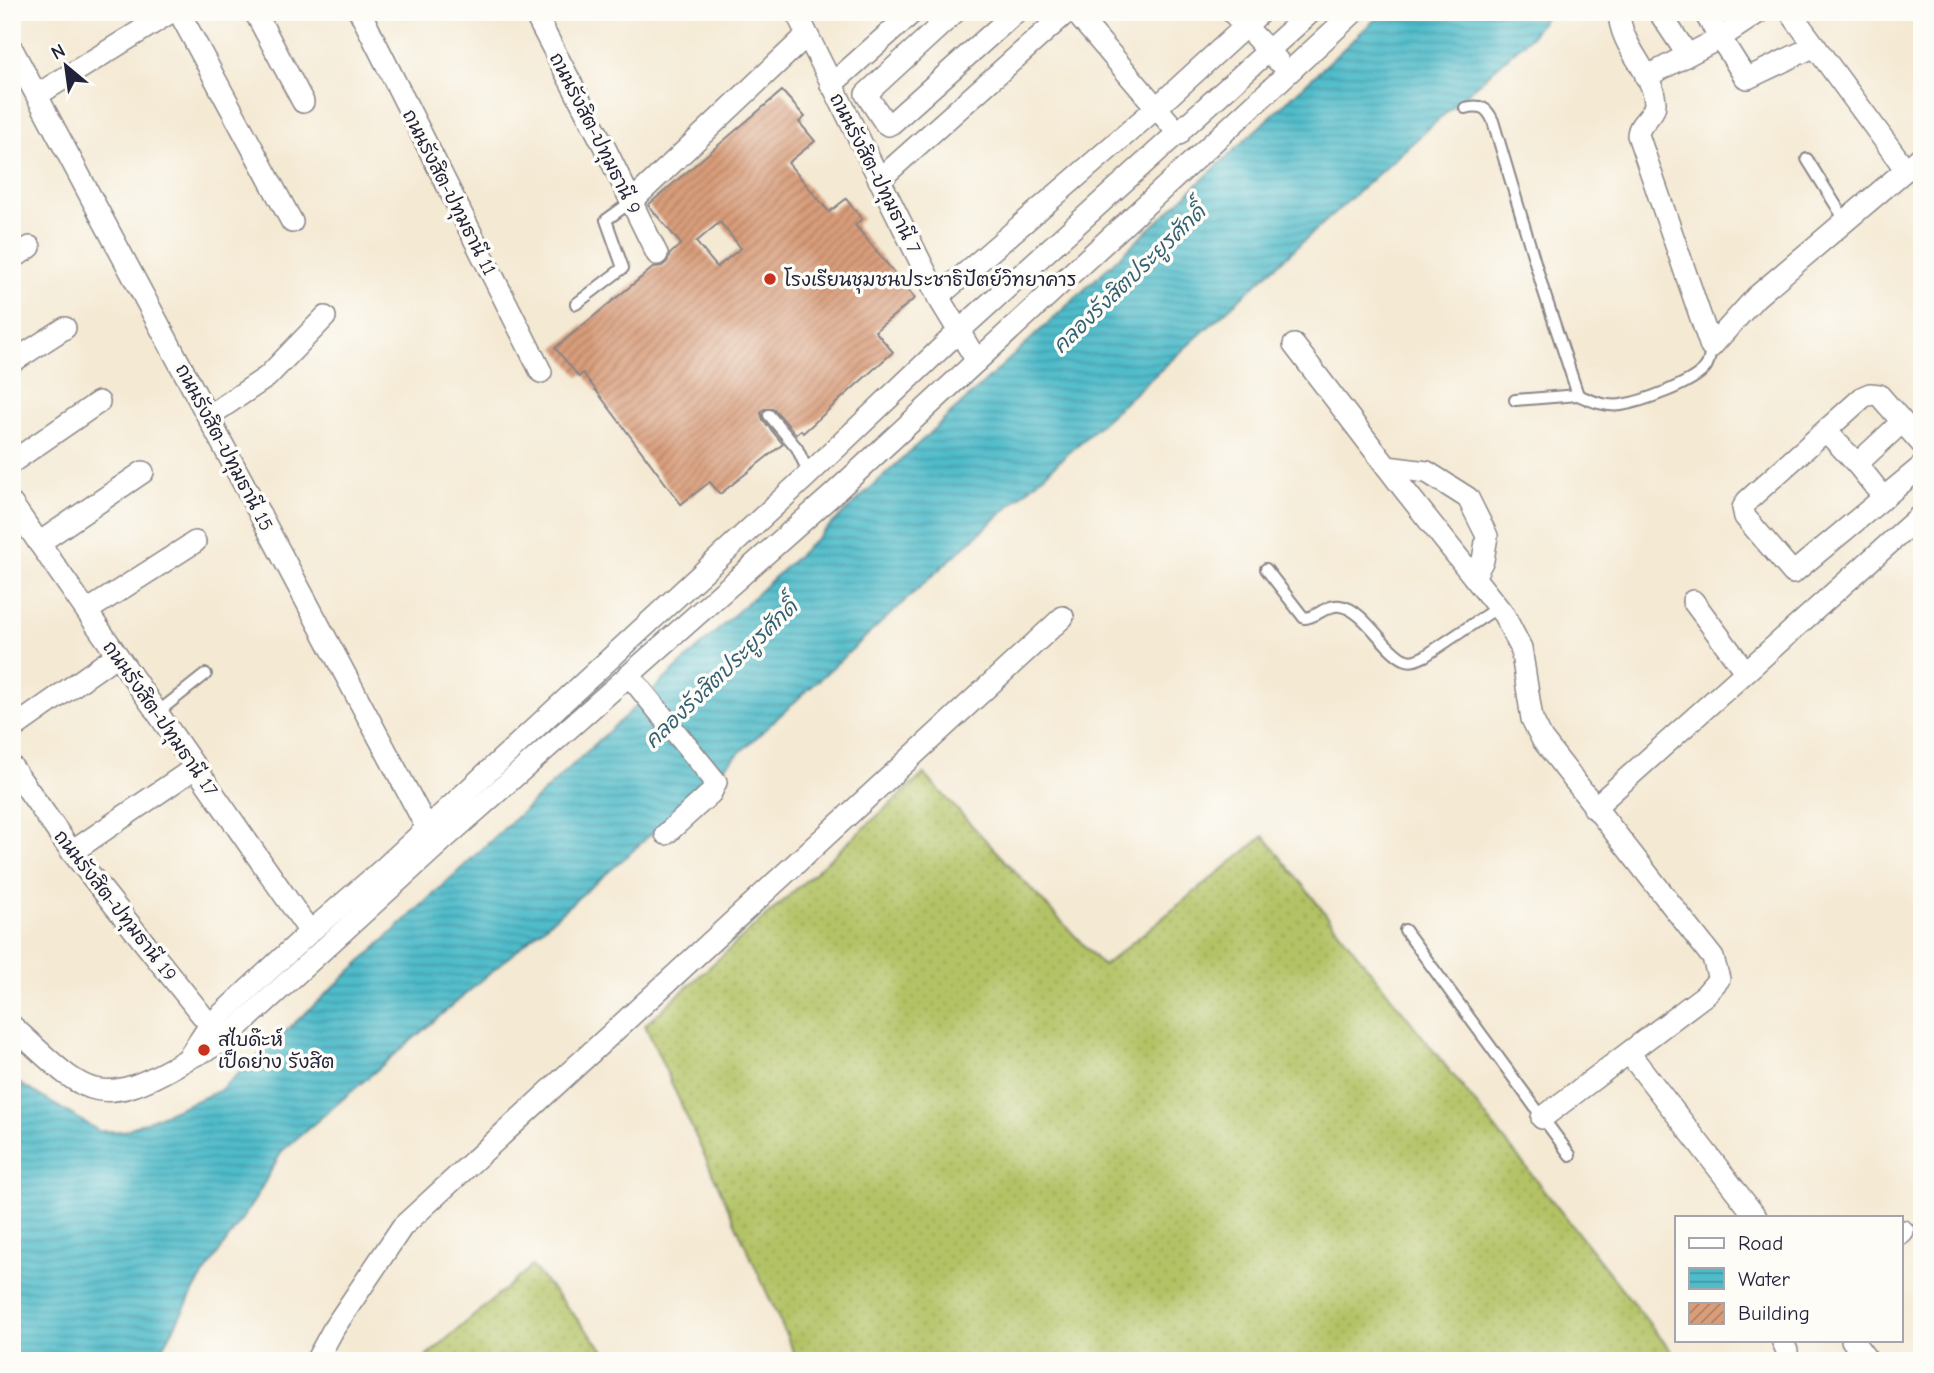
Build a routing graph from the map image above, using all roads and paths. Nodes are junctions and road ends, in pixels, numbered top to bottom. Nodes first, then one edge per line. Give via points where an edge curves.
1 (171, 12) edge
2 (179, 12) edge
3 (255, 12) edge
4 (360, 12) edge
5 (534, 12) edge
6 (796, 12) edge
7 (914, 12) edge
8 (955, 12) edge
9 (1067, 12) edge
10 (1075, 12) edge
11 (1261, 12) edge
12 (1311, 12) edge
13 (1354, 12) edge
14 (1619, 12) edge
15 (1659, 12) edge
16 (1704, 12) edge
17 (1759, 12) edge
18 (1790, 12) edge
19 (1012, 14) edge
20 (1239, 20) edge
21 (807, 35) junction
22 (1720, 38) junction
23 (1815, 46) junction
24 (12, 49) edge
25 (1268, 52) junction
26 (1687, 54) junction
27 (1289, 73) junction
28 (1646, 77) junction
29 (831, 85) junction
30 (37, 95) junction
31 (303, 102) dead end
32 (1465, 108) dead end
33 (1155, 109) junction
34 (1179, 134) junction
35 (1807, 159) dead end
36 (1914, 163) edge
37 (879, 180) junction
38 (631, 202) junction
39 (1845, 220) junction
40 (292, 222) dead end
41 (657, 254) dead end
42 (938, 297) junction
43 (576, 304) dead end
44 (325, 317) dead end
45 (65, 328) dead end
46 (958, 332) junction
47 (1294, 345) dead end
48 (1711, 347) junction
49 (977, 361) junction
50 (12, 362) edge
51 (541, 372) dead end
52 (1578, 395) junction
53 (1515, 400) dead end
54 (99, 402) dead end
55 (769, 415) dead end
56 (209, 416) junction
57 (1902, 422) junction
58 (1827, 432) junction
59 (1922, 444) edge
60 (12, 462) edge
61 (1857, 464) junction
62 (1922, 466) edge
63 (1387, 467) junction
64 (144, 472) dead end
65 (809, 474) junction
66 (1884, 498) junction
67 (12, 504) edge
68 (1922, 514) edge
69 (195, 542) dead end
70 (39, 543) junction
71 (1266, 569) dead end
72 (1474, 577) junction
73 (1693, 601) dead end
74 (1499, 607) junction
75 (87, 611) junction
76 (1063, 617) dead end
77 (117, 655) junction
78 (1745, 671) junction
79 (206, 674) dead end
80 (634, 682) junction
81 (158, 712) junction
82 (13, 727) edge
83 (12, 767) edge
84 (196, 767) junction
85 (1594, 808) junction
86 (666, 834) dead end
87 (434, 835) junction
88 (72, 852) junction
89 (1405, 930) dead end
90 (310, 932) junction
91 (12, 1026) edge
92 (216, 1033) junction
93 (1629, 1053) junction
94 (1542, 1118) junction
95 (1570, 1155) dead end
96 (1755, 1216) edge
97 (1854, 1342) edge
98 (316, 1361) edge
99 (1868, 1361) edge

1 - 30 street
2 - 40 street
3 - 31 street
4 - 51 street, ถนนรังสิต-ปทุมธานี 11
5 - 38 street, ถนนรังสิต-ปทุมธานี 9
6 - 21 street, ถนนรังสิต-ปทุมธานี 7
7 - 29 street
8 - 19 street via 866,94 888,125
9 - 37 street
10 - 33 street
11 - 20 street
12 - 25 street
13 - 27 street
14 - 28 street via 1624,37
15 - 26 street
16 - 22 street
17 - 22 street
18 - 23 street
20 - 25 street
20 - 33 street
21 - 29 street, ถนนรังสิต-ปทุมธานี 7
21 - 38 street
22 - 23 street via 1748,78
22 - 26 street
23 - 36 street
24 - 30 street, ถนนรังสิต-ปทุมธานี 15
25 - 27 street
25 - 34 street
26 - 28 street
27 - 49 street
28 - 48 street via 1655,105 1639,126 1638,135
29 - 37 street, ถนนรังสิต-ปทุมธานี 7
30 - 56 street, ถนนรังสิต-ปทุมธานี 15
32 - 52 lane via 1482,106 1493,121
33 - 34 street
33 - 42 street
34 - 46 street
35 - 39 lane
36 - 39 street
37 - 42 street, ถนนรังสิต-ปทุมธานี 7
38 - 41 street, ถนนรังสิต-ปทุมธานี 9
38 - 43 lane via 606,220 623,268
39 - 48 street via 1756,297
42 - 46 street, ถนนรังสิต-ปทุมธานี 7
44 - 56 street via 267,377
45 - 50 street
46 - 49 street, ถนนรังสิต-ปทุมธานี 7
46 - 65 street
47 - 63 street
48 - 52 lane via 1706,368 1679,386 1621,405 1599,404
49 - 80 street
52 - 53 lane
54 - 60 street
55 - 65 lane via 797,448
56 - 87 street, ถนนรังสิต-ปทุมธานี 15
57 - 58 street via 1879,395 1870,394
57 - 59 street
57 - 61 street
58 - 61 street
58 - 66 street via 1743,508 1745,517 1777,555 1793,573
61 - 66 street
62 - 66 street
63 - 72 street
63 - 72 street via 1427,472 1468,498 1487,536
64 - 70 street
65 - 87 street
67 - 70 street, ถนนรังสิต-ปทุมธานี 17
68 - 78 street
69 - 75 street
70 - 75 street, ถนนรังสิต-ปทุมธานี 17
71 - 74 lane via 1304,618 1342,606 1404,660 1425,656
72 - 74 street
73 - 78 street
74 - 85 street via 1521,648 1532,719
75 - 77 street, ถนนรังสิต-ปทุมธานี 17
76 - 98 street via 402,1227
77 - 81 street, ถนนรังสิต-ปทุมธานี 17
77 - 82 street
78 - 85 street
79 - 81 lane
80 - 86 street via 716,782 715,789
80 - 87 street
81 - 84 street, ถนนรังสิต-ปทุมธานี 17
83 - 88 street, ถนนรังสิต-ปทุมธานี 19
84 - 88 street
84 - 90 street, ถนนรังสิต-ปทุมธานี 17
85 - 93 street via 1713,958 1719,979
87 - 90 street
87 - 92 street
88 - 92 street, ถนนรังสิต-ปทุมธานี 19
89 - 94 lane
90 - 92 street
91 - 92 street via 76,1082 110,1092 135,1087 207,1052
93 - 94 street
93 - 96 street
94 - 95 lane
97 - 99 street

